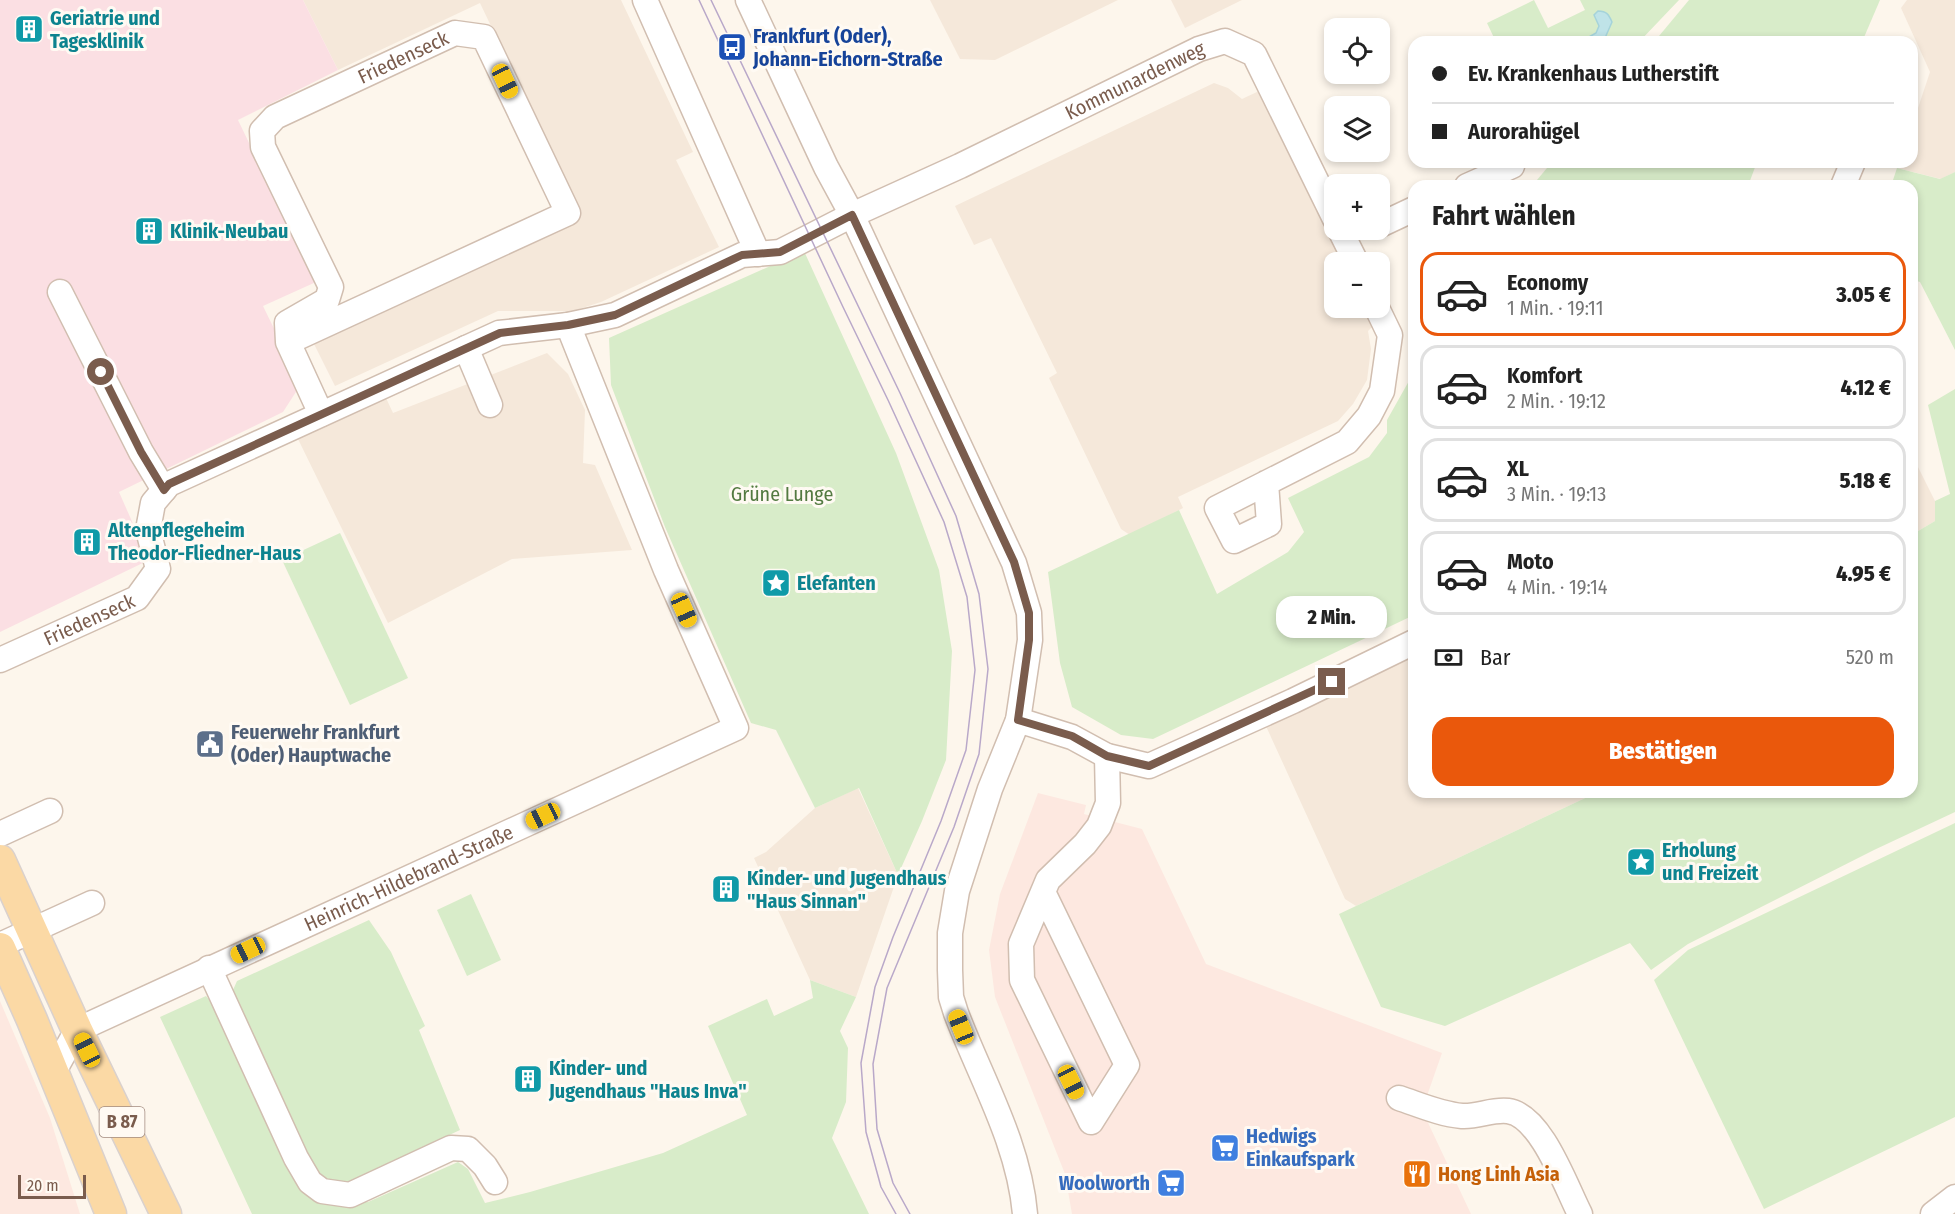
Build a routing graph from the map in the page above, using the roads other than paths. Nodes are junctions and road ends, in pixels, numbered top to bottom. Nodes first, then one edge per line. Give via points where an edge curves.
1 (645, 0) edge
2 (748, 0) edge
3 (1508, 168) edge
4 (1480, 180) edge
5 (1324, 197) edge
6 (1408, 212) edge
7 (852, 215) junction
8 (1390, 220) edge
9 (758, 254) junction
10 (60, 292) dead end
11 (1382, 318) edge
12 (568, 325) junction
13 (288, 342) junction
14 (466, 348) junction
15 (490, 405) dead end
16 (321, 414) junction
17 (1266, 483) dead end
18 (164, 490) junction
19 (1408, 645) edge
20 (0, 660) edge
21 (1018, 720) junction
22 (1107, 756) junction
23 (50, 811) dead end
24 (0, 834) edge
25 (0, 860) edge
26 (1043, 892) junction
27 (92, 903) dead end
28 (32, 930) junction
29 (0, 946) edge
30 (209, 968) junction
31 (77, 1030) junction
32 (53, 1073) junction
33 (1400, 1098) dead end
34 (495, 1182) dead end
35 (1955, 1197) edge
36 (111, 1214) edge
37 (166, 1214) edge
38 (1025, 1214) edge
39 (1580, 1214) edge
40 (1933, 1214) edge

1 - 9 street
2 - 7 street
3 - 4 street
5 - 7 street, Kommunardenweg via 1254,54 1225,41 1199,49
6 - 8 street
7 - 9 street via 780,252
7 - 21 street via 1014,562 1029,613
9 - 12 street via 742,255 615,315
10 - 18 street
11 - 17 street via 1390,335 1382,391 1370,416 1347,442
12 - 14 street via 500,333
12 - 30 street, Heinrich-Hildebrand-Straße via 666,570 736,728
13 - 13 street, Friedenseck via 568,213 484,37 455,33 274,117 262,131 263,147 331,287 327,300 286,323
13 - 16 street
14 - 15 street
14 - 16 street
16 - 18 street via 169,484
18 - 20 street, Friedenseck via 153,503 148,530 158,569 137,598
19 - 22 street via 1149,766
21 - 22 street via 1072,736
21 - 38 street via 990,789 957,891 950,933 950,970 956,1013 1017,1163
22 - 26 street via 1108,803 1099,826 1048,880
23 - 24 street
25 - 28 main road, B 87
26 - 26 street via 1021,944 1022,980 1091,1122 1127,1065
27 - 28 street
28 - 29 street
28 - 31 main road, B 87
29 - 32 main road, B 87
30 - 31 street, Heinrich-Hildebrand-Straße
30 - 34 street via 296,1158 316,1187 350,1195 452,1148 468,1149
31 - 32 street
31 - 37 main road, B 87
32 - 36 main road, B 87
33 - 39 street via 1462,1116 1494,1111 1521,1116 1541,1136
35 - 40 street

